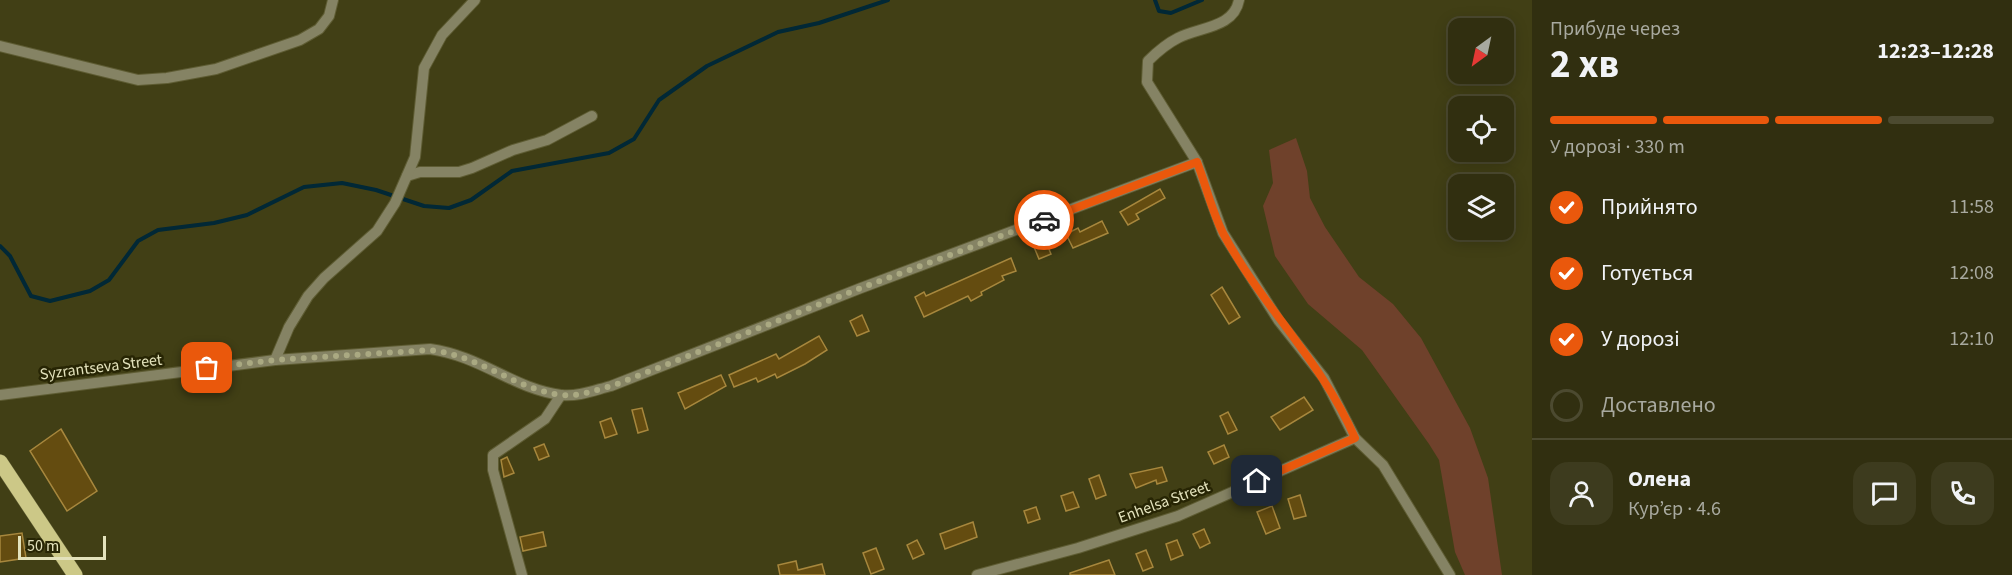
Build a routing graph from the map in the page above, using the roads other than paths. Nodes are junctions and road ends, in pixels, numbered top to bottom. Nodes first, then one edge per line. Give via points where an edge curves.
1 (333, 0) edge
2 (475, 0) edge
3 (1239, 0) edge
4 (0, 46) edge
5 (592, 116) dead end
6 (1197, 162) junction
7 (407, 176) junction
8 (275, 360) junction
9 (0, 395) edge
10 (561, 395) junction
11 (1355, 438) junction
12 (0, 462) edge
13 (75, 575) edge
14 (522, 575) edge
15 (978, 575) edge
16 (1450, 575) edge

1 - 4 street via 329,16 319,29 300,40 216,69 167,78 138,80
2 - 7 street via 442,35 424,68 416,157
3 - 6 street via 1230,19 1181,36 1148,61 1147,82
5 - 7 street via 547,140 465,170
6 - 10 street, Syzrantseva Street via 612,386
6 - 11 street via 1222,233 1279,321 1324,378
7 - 8 street via 377,231 308,296
8 - 9 street, Syzrantseva Street
8 - 10 street, Syzrantseva Street via 455,352 524,384
10 - 14 street via 545,419 493,454 493,470
11 - 15 street, Enhelsa Street via 1178,516
11 - 16 street via 1383,465
12 - 13 main road

